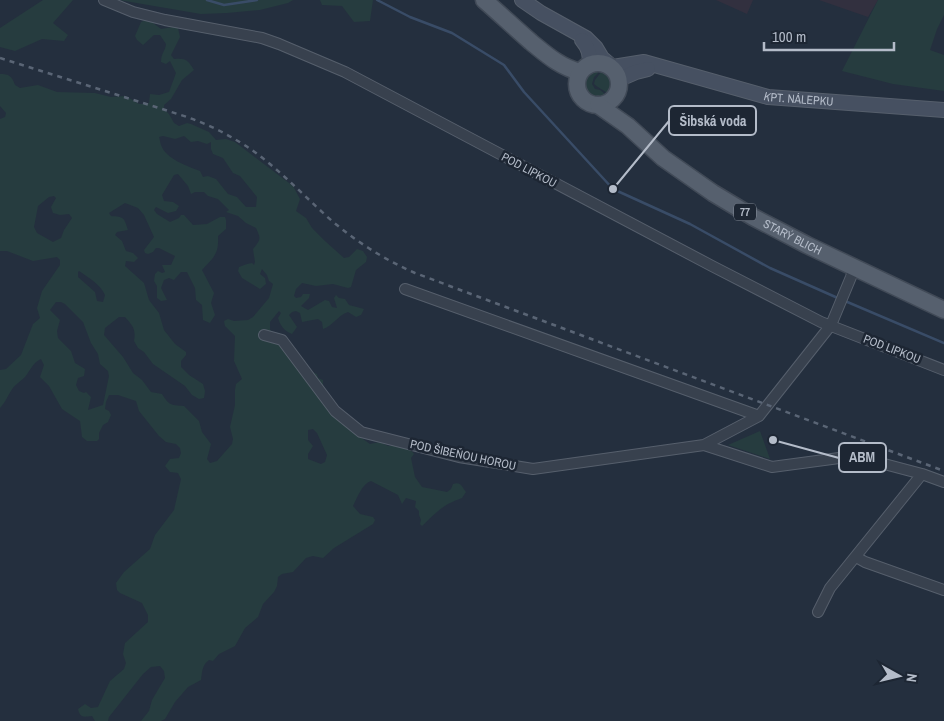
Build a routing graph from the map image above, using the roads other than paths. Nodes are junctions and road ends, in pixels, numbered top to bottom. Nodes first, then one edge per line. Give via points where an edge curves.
1 (104, 0) edge
2 (484, 0) edge
3 (522, 0) edge
4 (575, 32) junction
5 (582, 74) junction
6 (614, 77) junction
7 (598, 105) junction
8 (944, 110) edge
9 (628, 126) junction
10 (854, 268) junction
11 (404, 289) dead end
12 (944, 310) edge
13 (831, 325) junction
14 (264, 335) dead end
15 (944, 370) edge
16 (759, 416) junction
17 (704, 445) junction
18 (922, 474) junction
19 (944, 482) edge
20 (856, 557) junction
21 (944, 590) edge
22 (818, 612) dead end

1 - 13 street, POD LIPKOU via 165,20 262,38 345,72 712,266
2 - 5 main road, 77 via 553,60
3 - 4 street
4 - 5 street via 585,44 590,59
4 - 6 street via 596,48
5 - 6 main road, 77 via 595,62 602,62
5 - 7 main road, 77 via 582,98
6 - 7 main road via 612,101
6 - 8 street, KPT. NÁLEPKU via 658,66 768,97
6 - 9 main road, STARÝ BLICH / 77
7 - 9 main road, STARÝ BLICH / 77
9 - 10 main road, STARÝ BLICH / 77 via 663,158 712,192 752,217
10 - 12 main road, STARÝ BLICH / 77
10 - 13 street, POD ŠIBEŇOU HOROU
11 - 16 street
13 - 15 street, POD LIPKOU
13 - 16 street, POD ŠIBEŇOU HOROU
14 - 17 street, POD ŠIBEŇOU HOROU via 282,340 335,411 361,432 459,457 533,469
16 - 17 street, POD ŠIBEŇOU HOROU
17 - 18 street, POD ŠIBEŇOU HOROU via 772,467 854,456
18 - 19 street, POD ŠIBEŇOU HOROU
18 - 20 street
20 - 21 street
20 - 22 street via 830,588

